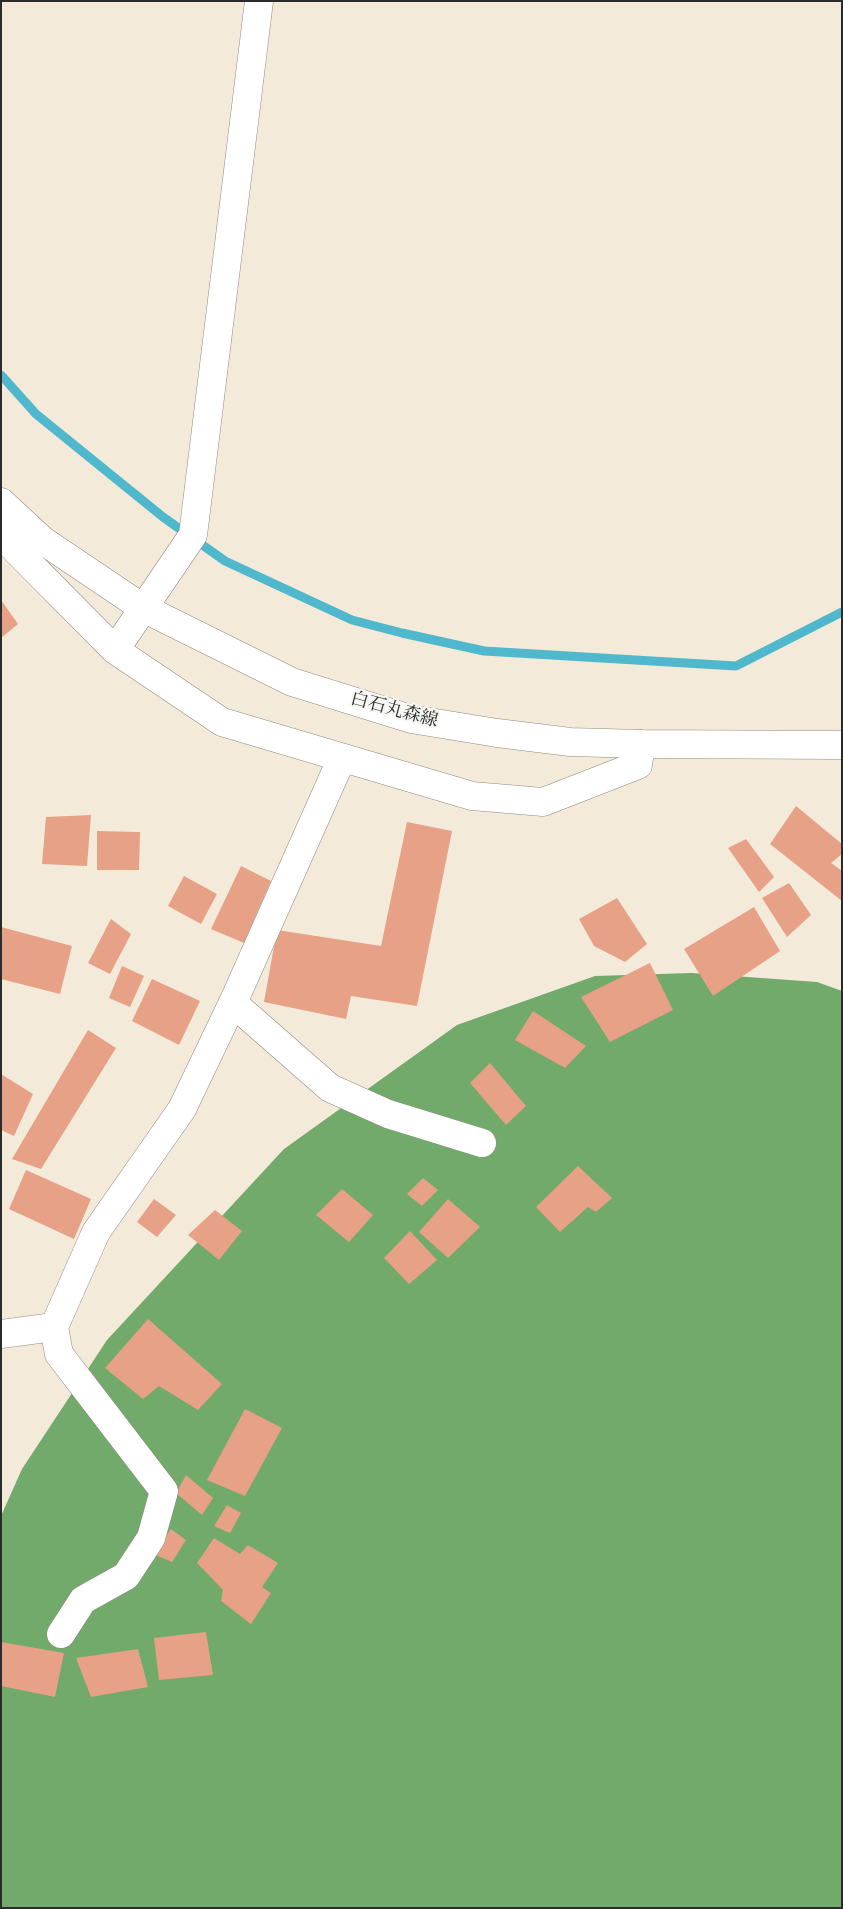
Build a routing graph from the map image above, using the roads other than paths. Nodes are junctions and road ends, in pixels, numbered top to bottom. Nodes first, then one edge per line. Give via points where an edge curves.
1 (259, 1) edge
2 (1, 502) edge
3 (1, 536) edge
4 (143, 608) junction
5 (115, 650) junction
6 (641, 744) junction
7 (842, 745) edge
8 (342, 758) junction
9 (233, 1003) junction
10 (482, 1143) dead end
11 (54, 1327) junction
12 (1, 1334) edge
13 (61, 1634) dead end

1 - 4 street via 187,545
2 - 4 street, 白石丸森線 via 42,540
3 - 5 street
4 - 5 street
4 - 6 street, 白石丸森線 via 292,682 411,719 561,741
5 - 8 street via 222,722
6 - 7 street, 白石丸森線
6 - 8 street via 638,765 543,802 472,796
8 - 9 street
9 - 10 street via 330,1088 388,1114
9 - 11 street via 182,1109 96,1232
11 - 12 street
11 - 13 street via 59,1354 164,1491 151,1538 126,1576 83,1600

